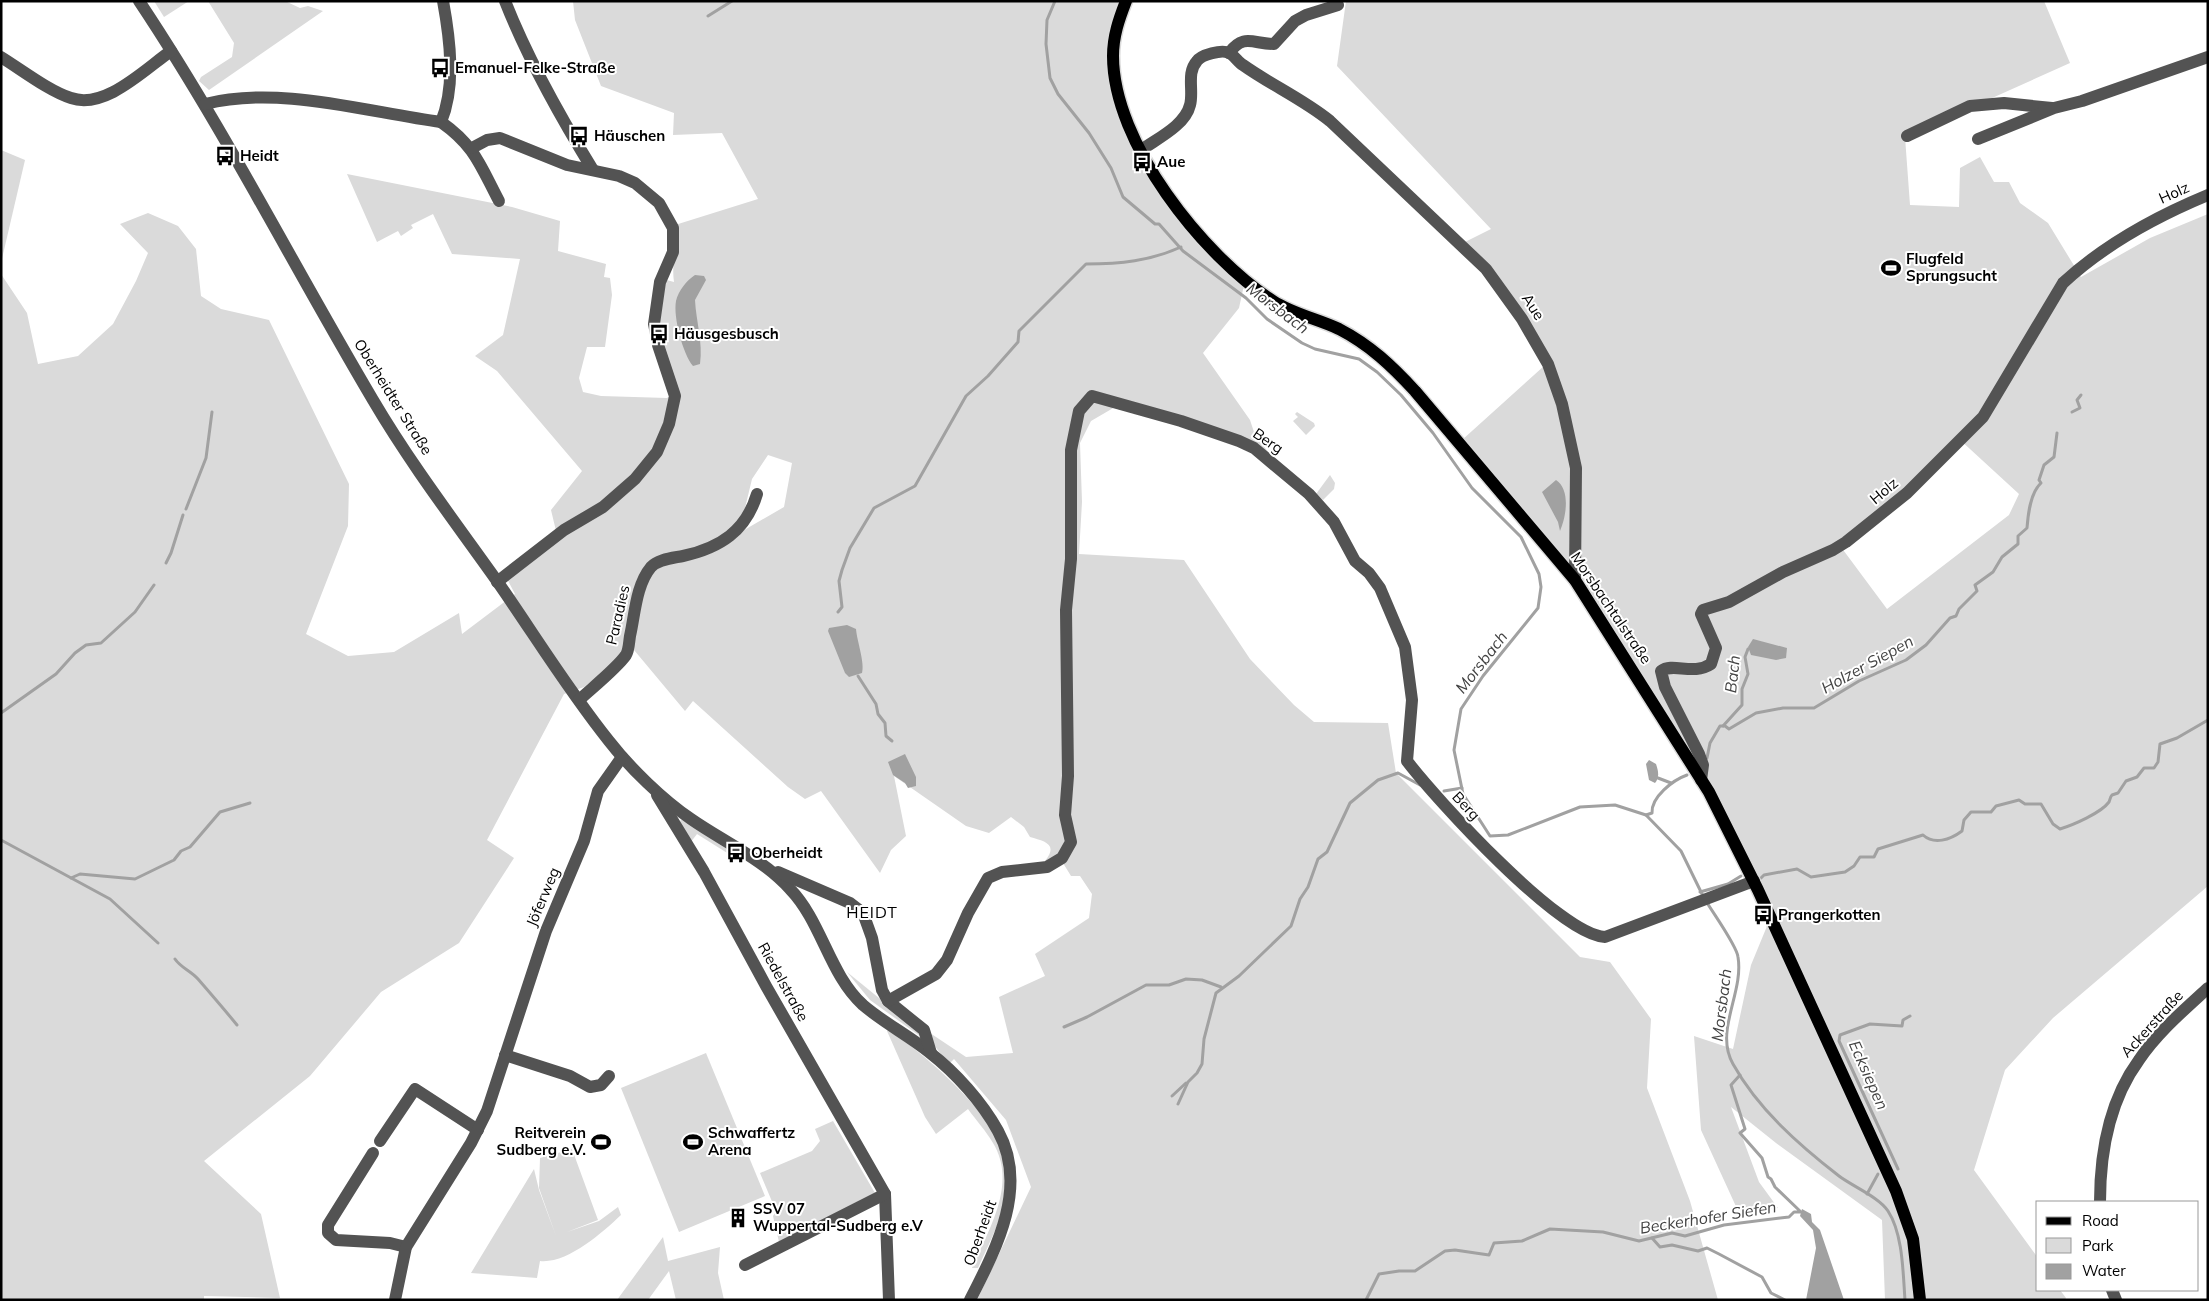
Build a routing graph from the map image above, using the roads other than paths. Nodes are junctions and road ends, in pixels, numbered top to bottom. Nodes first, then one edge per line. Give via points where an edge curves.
1 (139, 1) edge
2 (443, 1) edge
3 (505, 1) edge
4 (1126, 1) edge
5 (1338, 5) dead end
6 (171, 51) junction
7 (1229, 53) junction
8 (1, 57) edge
9 (2208, 57) edge
10 (205, 104) junction
11 (2054, 108) junction
12 (441, 122) junction
13 (1907, 136) dead end
14 (1978, 139) dead end
15 (472, 148) junction
16 (1140, 150) junction
17 (593, 170) junction
18 (2208, 195) edge
19 (499, 201) dead end
20 (757, 494) dead end
21 (1575, 580) junction
22 (497, 582) junction
23 (579, 700) junction
24 (622, 757) junction
25 (1701, 780) junction
26 (653, 786) junction
27 (762, 865) junction
28 (1754, 881) junction
29 (2208, 988) edge
30 (888, 1001) junction
31 (931, 1053) junction
32 (505, 1055) junction
33 (609, 1076) dead end
34 (478, 1130) junction
35 (380, 1141) dead end
36 (374, 1153) dead end
37 (885, 1194) junction
38 (2100, 1201) edge
39 (406, 1247) junction
40 (745, 1265) dead end
41 (395, 1300) edge
42 (889, 1300) edge
43 (970, 1300) edge
44 (1920, 1300) edge

1 - 6 street, Oberheidter Straße
2 - 12 street via 449,84 448,105
3 - 17 street via 553,99
4 - 16 main road, Morsbachtalstraße via 1116,30 1113,67 1124,114
5 - 7 street via 1306,15 1274,44 1243,40 1236,43
6 - 8 street via 111,94 90,100 70,98
6 - 10 street, Oberheidter Straße
7 - 16 street via 1222,52 1195,62 1190,106 1181,121
7 - 21 street, Aue via 1241,65 1318,110 1486,269 1522,319 1548,364 1574,453
9 - 11 street
10 - 12 street via 244,97 308,101
10 - 22 street, Oberheidter Straße via 375,404
11 - 13 street via 2004,103 1970,106
11 - 14 street
12 - 15 street
15 - 17 street via 500,138 567,165
15 - 19 street
16 - 21 main road, Morsbachtalstraße via 1183,215 1247,282 1275,302 1356,339 1388,362
17 - 22 street via 635,183 659,203 673,228 673,252 660,282 654,324 675,396 669,424 657,452 635,479 603,507 564,530
18 - 25 street, Holz via 2142,225 2063,283 1983,417 1875,520 1833,550 1783,572 1729,602 1703,610 1701,614 1716,648 1711,664 1693,670 1667,668 1661,671 1665,687 1699,754 1703,765
20 - 23 street, Paradies via 752,512 743,525 727,538 701,552 667,559 652,566 639,592 626,654
21 - 25 main road, Morsbachtalstraße
22 - 23 street, Oberheidter Straße
23 - 24 street, Oberheidter Straße
24 - 26 street, Oberheidter Straße
24 - 32 street, Jöferweg via 598,791 584,841 546,931
25 - 28 main road, Morsbachtalstraße via 1726,822
26 - 27 street, Oberheidt via 690,818
26 - 37 street, Riedelstraße
27 - 30 street, Oberheidt via 850,903 863,913 872,938 882,990
27 - 31 street, Oberheidt via 800,899 843,980 859,1001
28 - 30 street, Berg via 1605,938 1581,930 1559,915 1478,842 1428,789 1407,761 1412,700 1402,638 1380,588 1355,561 1334,522 1309,494 1254,448 1239,441 1092,396 1079,411 1071,450 1065,815 1071,842 1062,858 1047,867 1002,872 988,878 947,960 936,974
28 - 44 main road, Morsbachtalstraße via 1903,1207 1913,1238
29 - 38 street, Ackerstraße via 2148,1048 2124,1085 2104,1146
30 - 31 street, Oberheidt via 924,1030
31 - 43 street, Oberheidt via 966,1087 991,1119 1001,1135 1010,1163 1009,1206
32 - 33 street via 570,1076 590,1087 601,1085
32 - 34 street, Jöferweg
34 - 35 street via 415,1089
34 - 39 street, Jöferweg
36 - 39 street via 328,1225 328,1233 336,1240
37 - 40 street
37 - 42 street, Riedelstraße
39 - 41 street, Jöferweg

